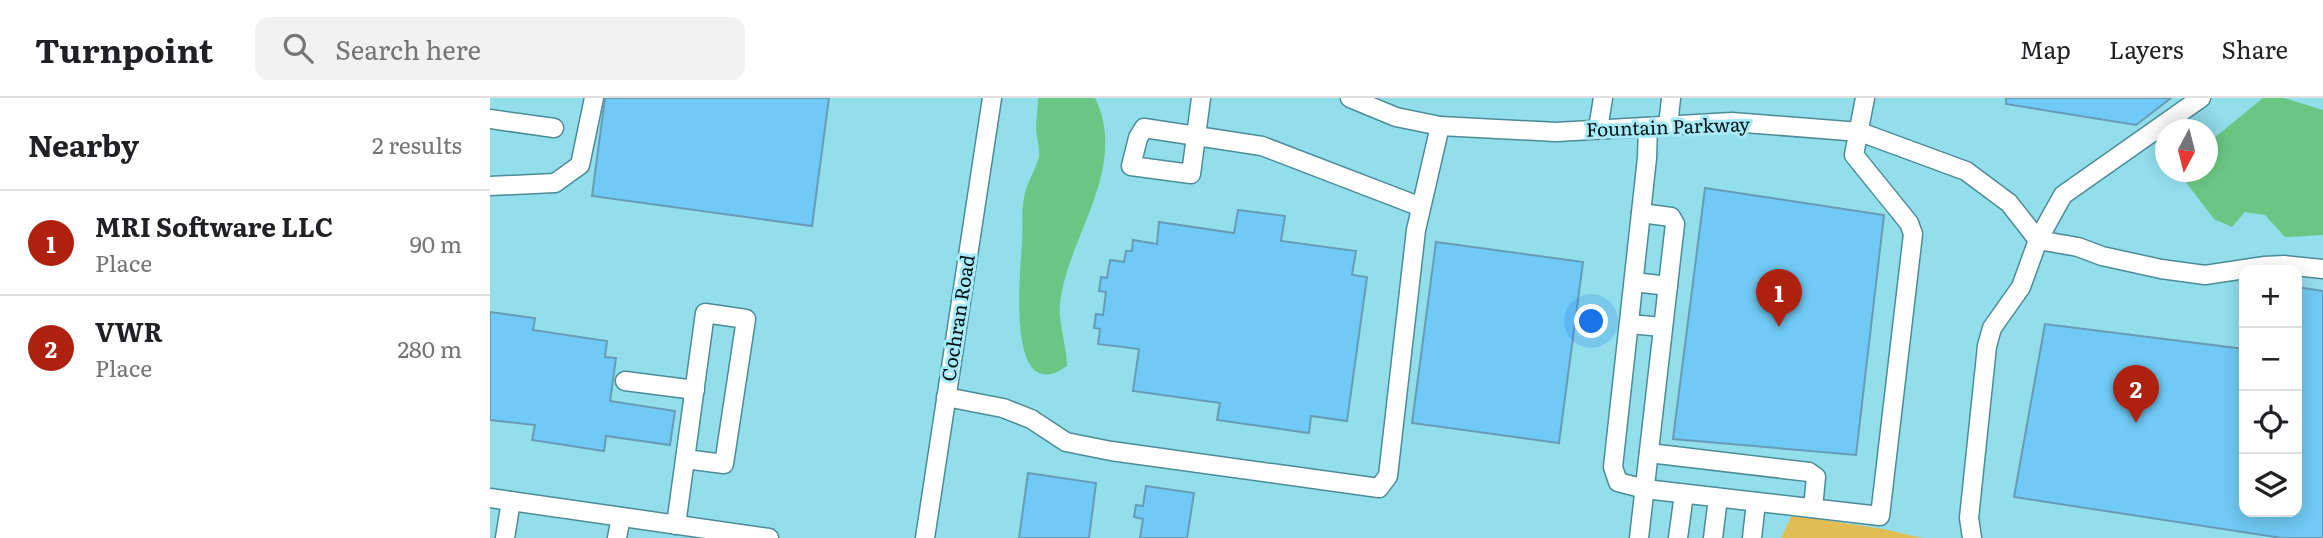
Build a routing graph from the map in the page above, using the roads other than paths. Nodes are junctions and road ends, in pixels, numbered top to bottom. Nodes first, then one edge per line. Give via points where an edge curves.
1 (594, 98) edge
2 (992, 98) edge
3 (1201, 98) edge
4 (1350, 98) edge
5 (1603, 98) edge
6 (1671, 98) edge
7 (1866, 98) edge
8 (2201, 98) edge
9 (1385, 105) edge
10 (490, 119) edge
11 (1440, 126) junction
12 (1668, 126) junction
13 (1648, 127) junction
14 (554, 128) dead end
15 (1598, 129) junction
16 (1860, 132) junction
17 (490, 186) edge
18 (1422, 207) junction
19 (1641, 213) junction
20 (2038, 240) junction
21 (2323, 269) edge
22 (1634, 282) junction
23 (1668, 286) junction
24 (1629, 324) junction
25 (1663, 327) junction
26 (625, 381) dead end
27 (695, 390) junction
28 (946, 397) junction
29 (1648, 453) junction
30 (685, 459) junction
31 (1645, 489) junction
32 (1684, 494) junction
33 (490, 498) edge
34 (1718, 498) junction
35 (511, 501) junction
36 (1756, 502) junction
37 (1813, 508) junction
38 (621, 517) junction
39 (676, 525) junction
40 (652, 530) edge
41 (505, 538) edge
42 (617, 538) edge
43 (769, 538) edge
44 (925, 538) edge
45 (1639, 538) edge
46 (1678, 538) edge
47 (1713, 538) edge
48 (1752, 538) edge
49 (1972, 538) edge

1 - 17 street via 580,165 555,183
2 - 28 street, Cochran Road
3 - 18 street via 1195,135 1262,146
4 - 9 street, Fountain Parkway
5 - 15 street
6 - 12 street
7 - 16 street
8 - 20 street via 2063,195
9 - 11 street, Fountain Parkway via 1396,117
10 - 14 street
11 - 15 street, Fountain Parkway via 1556,132
11 - 18 street
12 - 13 street, Fountain Parkway
12 - 16 street, Fountain Parkway via 1732,122
13 - 15 street, Fountain Parkway
13 - 19 street
16 - 20 street, Fountain Parkway via 1966,172 2009,203
16 - 37 street via 1854,155 1913,234 1880,516
18 - 28 street via 1388,476 1379,488 1066,442 1031,419 1003,408
19 - 22 street
19 - 23 street via 1671,217 1675,224
20 - 21 street via 2205,275 2264,266
20 - 49 street via 2021,287 1992,328 1987,346 1969,518
22 - 23 street
22 - 24 street
23 - 25 street
24 - 25 street
24 - 31 street via 1613,467 1618,482
25 - 29 street
26 - 27 street
27 - 30 street
27 - 30 street via 705,313 746,319 724,464
28 - 44 street, Cochran Road
29 - 31 street
29 - 37 street via 1809,472 1816,477
30 - 39 street
31 - 32 street
31 - 45 street
32 - 34 street
32 - 46 street
33 - 35 street
34 - 36 street
34 - 47 street
35 - 38 street
35 - 41 street
36 - 37 street
36 - 48 street
38 - 40 street
38 - 42 street
39 - 40 street
39 - 43 street

